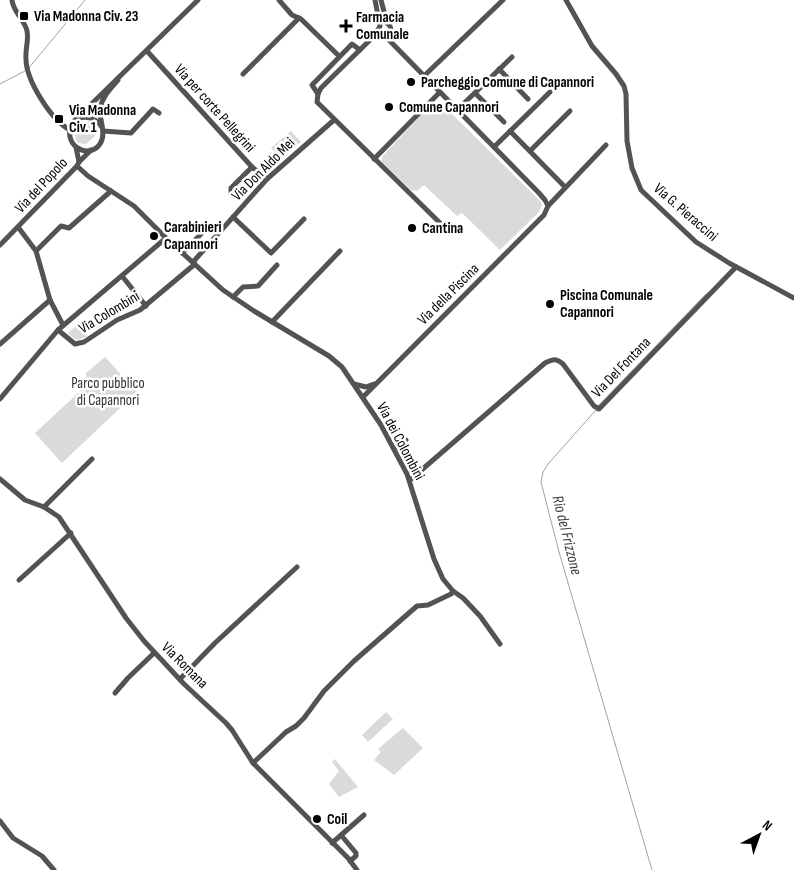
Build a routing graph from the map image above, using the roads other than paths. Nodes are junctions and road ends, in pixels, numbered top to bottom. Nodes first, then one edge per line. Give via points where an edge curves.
1 (198, 0) edge
2 (279, 0) edge
3 (375, 0) edge
4 (381, 0) edge
5 (503, 0) edge
6 (566, 0) edge
7 (10, 1) edge
8 (299, 18) junction
9 (387, 23) junction
10 (379, 27) junction
11 (390, 32) junction
12 (383, 35) junction
13 (372, 38) junction
14 (394, 44) junction
15 (360, 50) junction
16 (147, 51) junction
17 (339, 56) junction
18 (512, 56) dead end
19 (499, 69) junction
20 (243, 74) dead end
21 (424, 76) junction
22 (118, 80) junction
23 (440, 92) junction
24 (550, 92) dead end
25 (475, 93) junction
26 (318, 94) junction
27 (528, 99) dead end
28 (457, 110) junction
29 (570, 111) dead end
30 (159, 113) dead end
31 (78, 119) junction
32 (334, 120) junction
33 (504, 122) dead end
34 (102, 129) junction
35 (70, 130) junction
36 (510, 131) junction
37 (606, 145) dead end
38 (76, 147) junction
39 (494, 147) junction
40 (91, 150) junction
41 (530, 151) junction
42 (374, 159) junction
43 (78, 164) junction
44 (252, 167) junction
45 (267, 180) junction
46 (565, 187) junction
47 (111, 191) junction
48 (231, 194) dead end
49 (548, 206) junction
50 (233, 217) junction
51 (304, 219) dead end
52 (440, 223) dead end
53 (18, 228) junction
54 (210, 230) dead end
55 (166, 238) junction
56 (0, 245) edge
57 (36, 251) junction
58 (340, 251) dead end
59 (182, 253) junction
60 (194, 263) junction
61 (277, 265) dead end
62 (736, 266) junction
63 (122, 276) junction
64 (233, 298) junction
65 (794, 298) edge
66 (50, 300) junction
67 (146, 306) junction
68 (272, 322) junction
69 (62, 325) junction
70 (58, 330) junction
71 (0, 344) edge
72 (379, 382) junction
73 (354, 384) junction
74 (363, 397) junction
75 (0, 399) edge
76 (406, 440) dead end
77 (395, 450) junction
78 (92, 459) dead end
79 (0, 478) edge
80 (410, 480) junction
81 (44, 506) junction
82 (71, 533) junction
83 (297, 567) dead end
84 (19, 580) dead end
85 (453, 592) junction
86 (500, 644) dead end
87 (154, 653) junction
88 (180, 679) junction
89 (115, 693) dead end
90 (252, 763) junction
91 (364, 815) dead end
92 (0, 821) edge
93 (341, 835) junction
94 (332, 843) junction
95 (350, 861) junction
96 (54, 870) edge
97 (357, 870) edge

1 - 16 street
2 - 8 street
3 - 10 street
4 - 9 street
5 - 21 street
6 - 62 street, Via G. Pieraccini via 592,46 624,86 627,141 632,168 641,190 696,242
7 - 35 street via 27,30 28,73 57,121
8 - 17 street
8 - 20 street
9 - 10 street
9 - 11 street
10 - 12 street
10 - 13 street
11 - 12 street
11 - 14 street
12 - 13 street
12 - 14 street
13 - 15 street
14 - 21 street
15 - 17 street via 352,44
15 - 26 street
16 - 22 street
16 - 44 street, Via per corte Pellegrini
17 - 26 street via 312,85
18 - 19 street
19 - 25 street
19 - 27 street
21 - 23 street
22 - 31 street
22 - 34 street via 104,96 100,109
23 - 28 street
23 - 42 street
24 - 36 street
25 - 28 street
25 - 33 street
26 - 32 street via 317,102
28 - 39 street
29 - 41 street
30 - 34 street via 153,109 131,133
31 - 34 street via 91,117
31 - 35 street
32 - 42 street
32 - 45 street, Via Don Aldo Mei
34 - 40 street via 100,144
35 - 38 street, Via del Popolo via 70,139
36 - 39 street
36 - 41 street
37 - 46 street, Via della Piscina
38 - 40 street, Via del Popolo
38 - 43 street
39 - 49 street
40 - 43 street, Via del Popolo
41 - 46 street
42 - 52 street
43 - 47 street, Via dei Colombini via 88,176
43 - 53 street, Via del Popolo
44 - 45 street, Via per corte Pellegrini
44 - 48 street via 231,188
45 - 50 street, Via Don Aldo Mei
46 - 49 street, Via della Piscina
47 - 55 street, Via dei Colombini via 134,206
47 - 57 street via 68,228 61,226
49 - 72 street, Via della Piscina via 544,215
50 - 51 street via 271,253
50 - 60 street, Via Don Aldo Mei
53 - 56 street
53 - 57 street, Via del Popolo
54 - 59 street via 205,230
55 - 59 street, Via dei Colombini
55 - 63 street
57 - 66 street, Via del Popolo
58 - 68 street
59 - 60 street, Via dei Colombini
60 - 64 street, Via dei Colombini
60 - 67 street, Via Colombini
61 - 64 street via 258,286 243,287
62 - 65 street, Via G. Pieraccini
62 - 80 street, Via Del Fontana via 597,408 563,364 553,358
63 - 67 street
63 - 69 street
64 - 68 street, Via dei Colombini
66 - 69 street, Via del Popolo
66 - 71 street
67 - 70 street, Via Colombini via 80,344 75,344
68 - 73 street, Via dei Colombini via 335,360
69 - 70 street
70 - 75 street
72 - 73 street via 366,387
72 - 74 street, Via della Piscina
73 - 74 street, Via dei Colombini
74 - 77 street, Via dei Colombini
76 - 77 street
77 - 80 street, Via dei Colombini
78 - 81 street
79 - 81 street, Via Romana via 25,500
80 - 85 street, Via dei Colombini via 439,573
81 - 82 street, Via Romana via 56,514
82 - 84 street
82 - 87 street, Via Romana via 126,618
83 - 88 street
85 - 86 street, Via dei Colombini via 480,616
85 - 90 street via 428,605 417,606 407,614 324,691 296,726
87 - 88 street, Via Romana
87 - 89 street
88 - 90 street, Via Romana via 232,730
90 - 94 street, Via Romana
91 - 93 street
92 - 96 street via 12,838 42,856
93 - 94 street
93 - 95 street via 356,853
94 - 95 street, Via Romana
95 - 97 street, Via Romana

